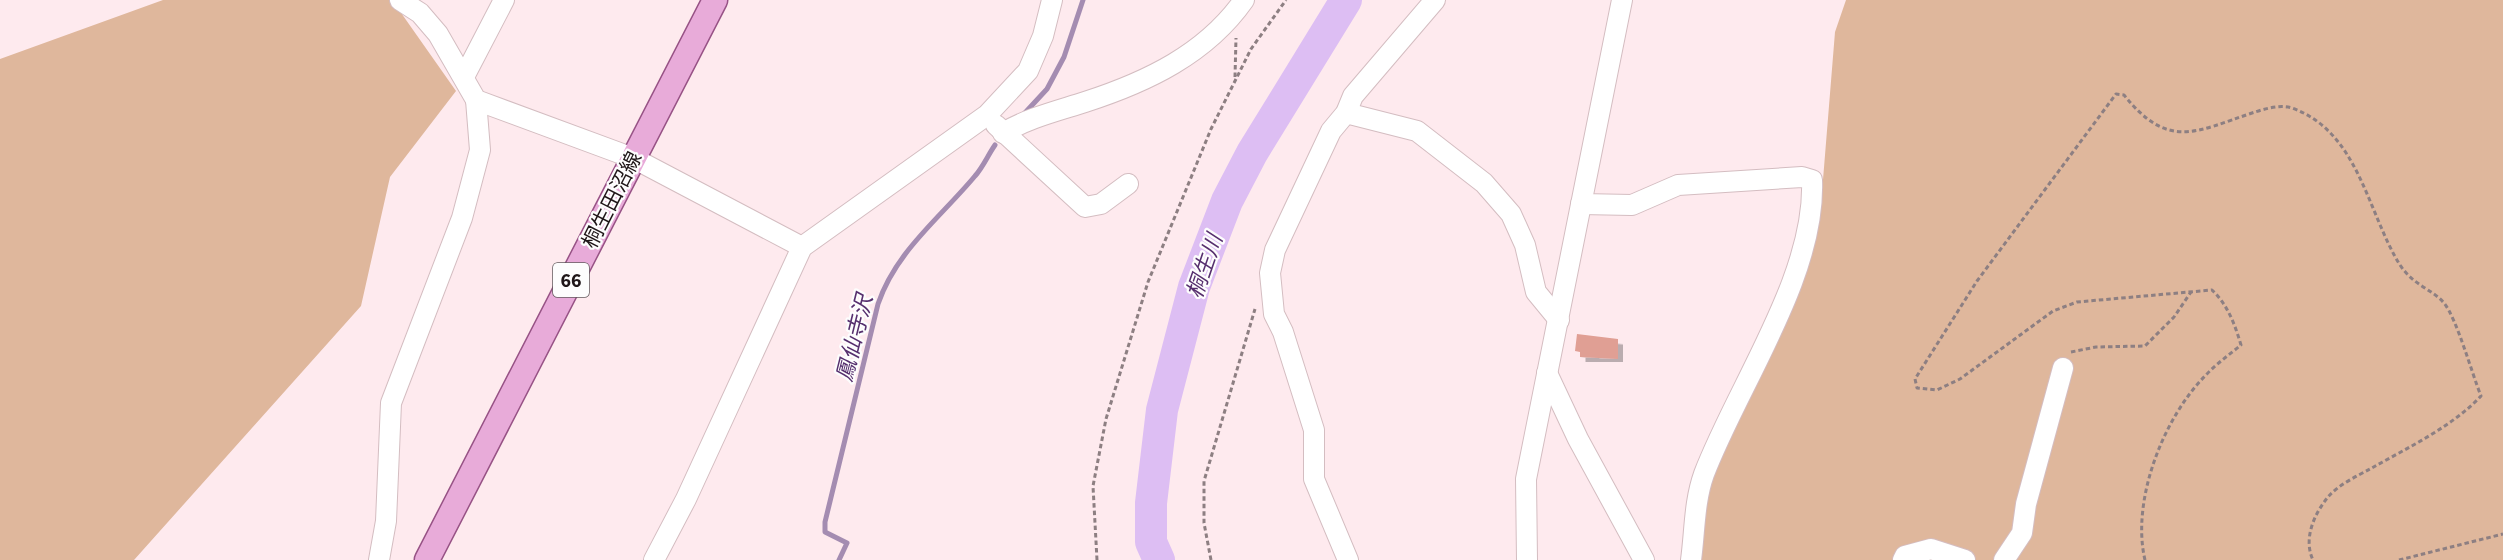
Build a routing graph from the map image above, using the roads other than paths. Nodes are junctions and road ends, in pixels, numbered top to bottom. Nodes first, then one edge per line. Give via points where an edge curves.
1 (400, 0) edge
2 (504, 0) edge
3 (715, 0) edge
4 (1052, 0) edge
5 (1435, 0) edge
6 (1622, 0) edge
7 (1240, 6) edge
8 (465, 77) junction
9 (476, 100) junction
10 (1346, 113) junction
11 (987, 115) junction
12 (1003, 133) junction
13 (633, 158) junction
14 (1128, 184) dead end
15 (1581, 204) junction
16 (802, 247) junction
17 (1559, 320) junction
18 (2063, 369) road end
19 (1547, 373) junction
20 (379, 560) edge
21 (427, 560) edge
22 (654, 560) edge
23 (1348, 560) edge
24 (1527, 560) edge
25 (1644, 560) edge
26 (1691, 560) edge
27 (1903, 560) edge
28 (1965, 560) edge
29 (2004, 560) edge

1 - 8 street via 420,13 438,34
2 - 8 street
3 - 13 main road, 桐生田沼線 / 66
4 - 11 street via 1043,36 1028,71
5 - 10 street via 1353,96
6 - 15 street
7 - 12 street via 1214,37 1154,76 1020,123
8 - 9 street
9 - 13 street
9 - 20 street via 480,150 462,218 391,403 386,521
10 - 17 street via 1417,131 1484,183 1511,214 1525,245 1536,292
10 - 23 street via 1331,131 1275,250 1270,273 1274,314 1314,430 1314,479
11 - 12 street
11 - 16 street
12 - 14 street via 1085,207 1101,204
13 - 16 street
13 - 21 main road, 桐生田沼線 / 66
15 - 17 street
15 - 26 street via 1632,205 1678,185 1802,177 1812,180 1811,222 1802,250 1764,346 1703,476 1697,496
16 - 22 street
17 - 19 street
18 - 29 street via 2026,504 2022,533
19 - 24 street via 1526,478
19 - 25 street
27 - 28 street via 1931,549

